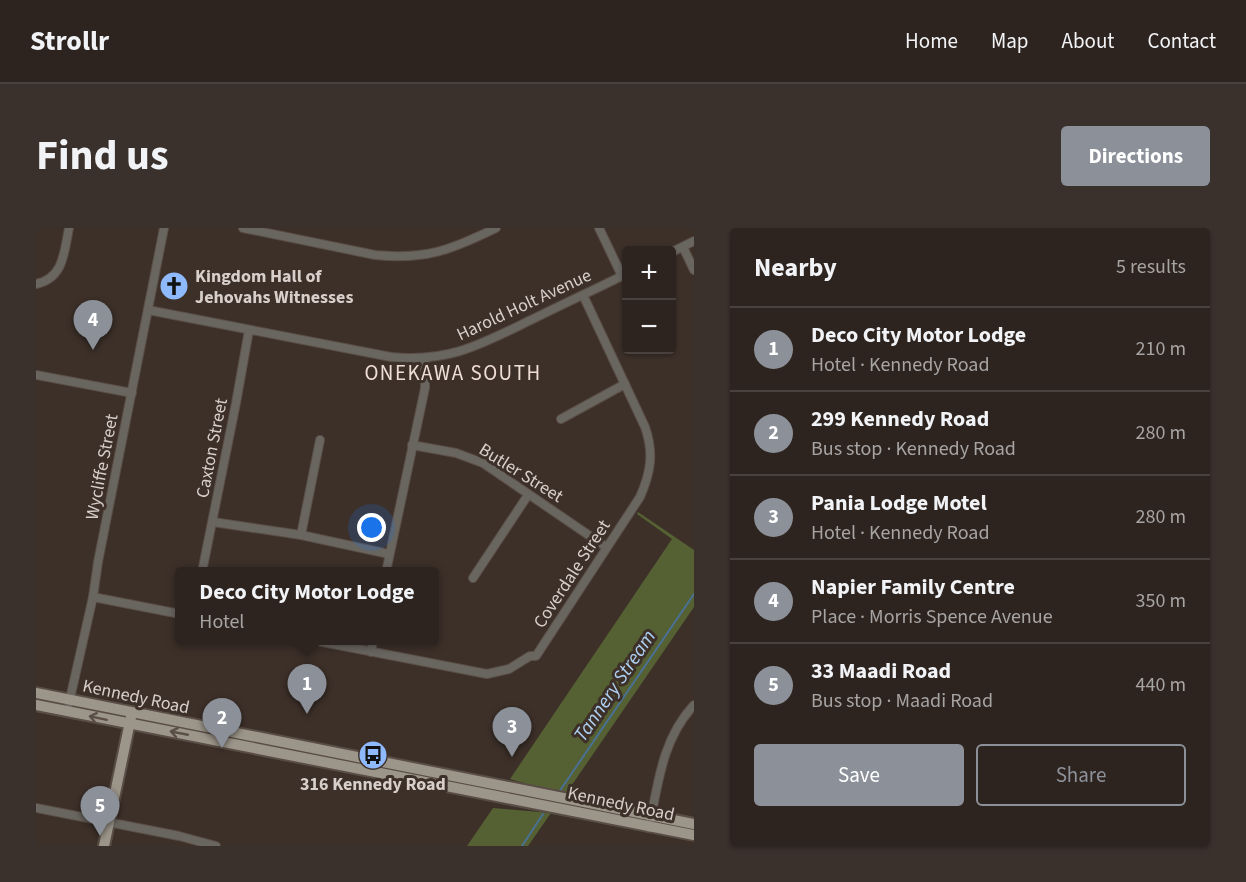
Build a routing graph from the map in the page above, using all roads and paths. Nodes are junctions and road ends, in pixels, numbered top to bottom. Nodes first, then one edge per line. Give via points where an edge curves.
1 (69, 228) edge
2 (164, 228) edge
3 (243, 228) edge
4 (496, 228) edge
5 (599, 228) edge
6 (258, 230) edge
7 (694, 241) edge
8 (683, 247) junction
9 (676, 250) edge
10 (694, 270) edge
11 (622, 271) edge
12 (622, 276) edge
13 (36, 284) edge
14 (583, 295) junction
15 (148, 310) junction
16 (249, 330) junction
17 (425, 358) junction
18 (36, 375) edge
19 (624, 384) junction
20 (132, 393) junction
21 (561, 419) dead end
22 (320, 440) dead end
23 (412, 445) junction
24 (528, 495) junction
25 (213, 522) junction
26 (301, 535) junction
27 (606, 547) junction
28 (389, 554) junction
29 (203, 567) edge
30 (387, 567) edge
31 (473, 578) dead end
32 (93, 597) junction
33 (175, 613) edge
34 (337, 645) edge
35 (372, 645) edge
36 (371, 652) junction
37 (36, 693) edge
38 (36, 705) edge
39 (69, 705) junction
40 (694, 705) edge
41 (132, 712) junction
42 (129, 724) junction
43 (299, 751) junction
44 (507, 793) junction
45 (36, 808) edge
46 (652, 815) junction
47 (108, 822) junction
48 (694, 824) edge
49 (649, 828) junction
50 (694, 835) edge
51 (104, 846) edge
52 (216, 846) edge

1 - 13 street via 59,269 50,279
2 - 15 street, Wycliffe Street
3 - 6 street
4 - 6 street via 447,251 400,256 375,255
5 - 11 street
7 - 8 street
8 - 9 street
8 - 10 street
12 - 14 street, Harold Holt Avenue
14 - 17 street, Harold Holt Avenue via 475,348
14 - 19 street, Coverdale Street
15 - 16 street, Harold Holt Avenue
15 - 20 street, Wycliffe Street
16 - 17 street, Harold Holt Avenue via 391,357
16 - 25 street, Caxton Street
17 - 23 street via 425,388
18 - 20 street
19 - 21 street
19 - 27 street, Coverdale Street via 649,438 651,463 640,497
20 - 32 street, Wycliffe Street
22 - 26 street
23 - 24 street, Butler Street via 470,457
23 - 28 street
24 - 27 street, Butler Street
24 - 31 street
25 - 26 street
25 - 29 street, Caxton Street
26 - 28 street
27 - 36 street, Coverdale Street via 536,656 513,668 478,673
28 - 30 street
32 - 33 street
32 - 39 street, Wycliffe Street
34 - 36 street, Coverdale Street
35 - 36 street
37 - 39 main road, Kennedy Road
38 - 39 main road, Kennedy Road
39 - 41 main road, Kennedy Road
42 -> 39 main road, Kennedy Road
40 - 46 street via 667,748
41 - 42 main road
41 - 43 main road, Kennedy Road
43 -> 42 main road, Kennedy Road
42 - 47 main road
43 - 44 main road, Kennedy Road
44 - 46 main road, Kennedy Road
44 - 49 main road, Kennedy Road
45 - 47 street
46 - 48 main road, Kennedy Road
46 - 49 street
47 - 51 main road
47 - 52 street
49 - 50 main road, Kennedy Road

